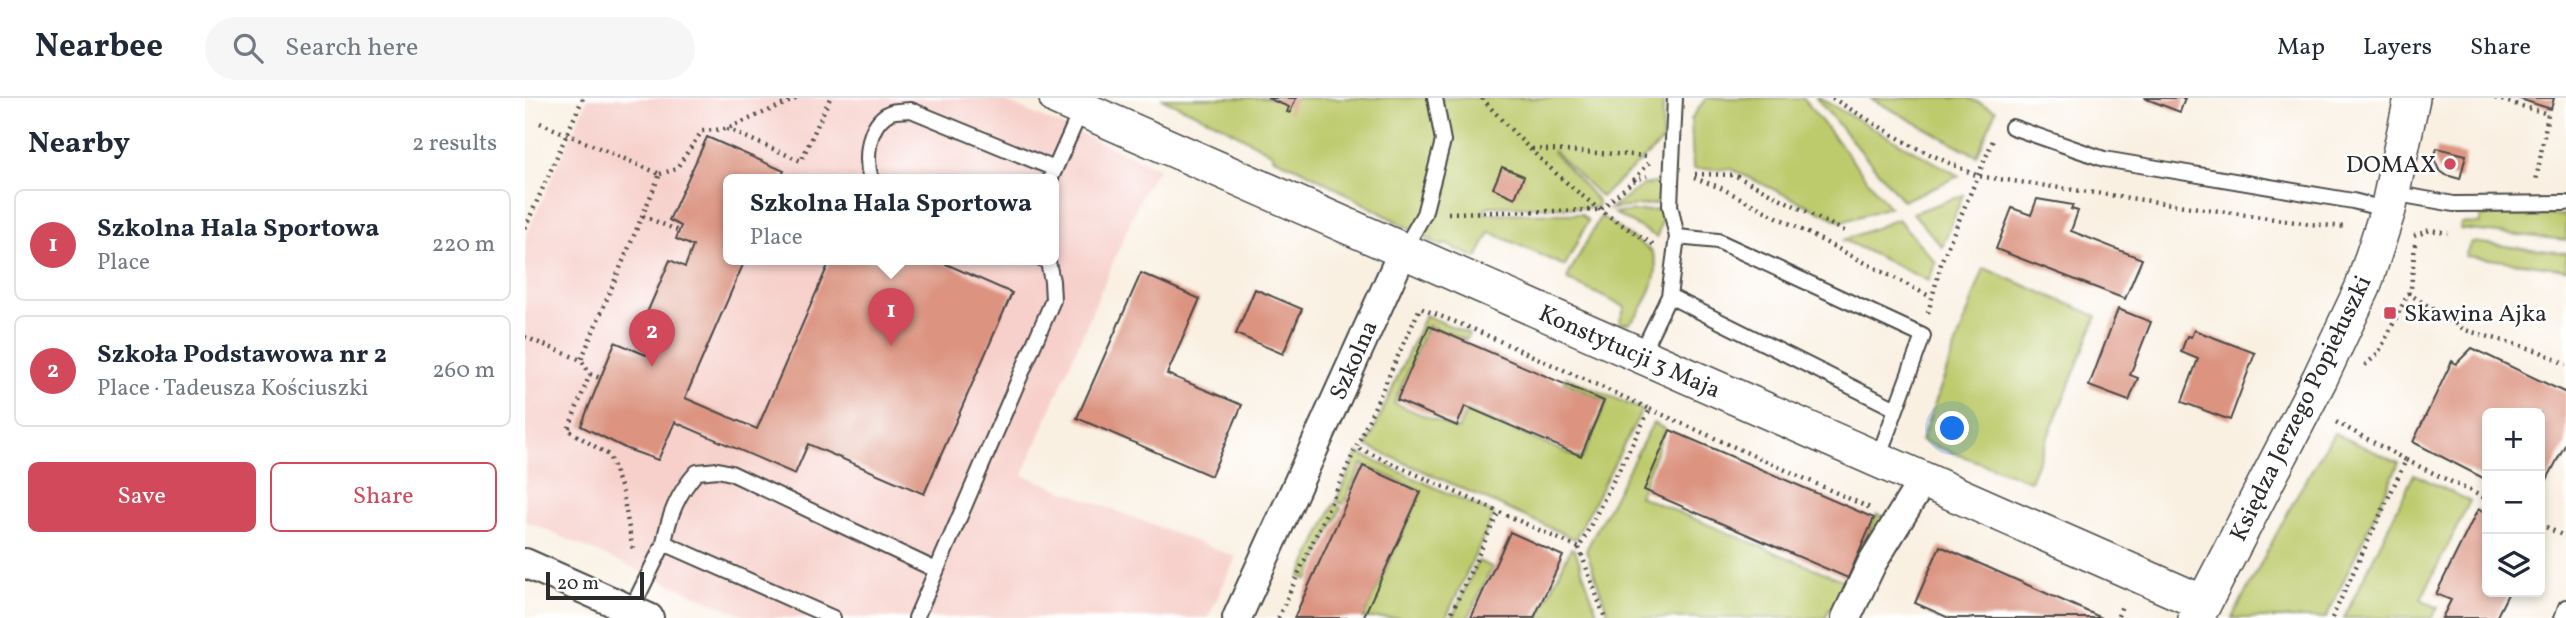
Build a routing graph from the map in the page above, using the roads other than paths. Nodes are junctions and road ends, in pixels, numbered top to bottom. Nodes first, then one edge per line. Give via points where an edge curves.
1 (1435, 98) edge
2 (1675, 98) edge
3 (2412, 98) edge
4 (1069, 103) edge
5 (2012, 127) dead end
6 (870, 174) edge
7 (1052, 174) edge
8 (2390, 201) junction
9 (2566, 204) edge
10 (1677, 237) junction
11 (1402, 251) junction
12 (1049, 265) edge
13 (1669, 296) junction
14 (1640, 355) junction
15 (1896, 409) junction
16 (1877, 460) junction
17 (1923, 480) junction
18 (664, 543) junction
19 (525, 563) edge
20 (936, 569) junction
21 (2566, 607) edge
22 (2200, 610) edge
23 (640, 614) edge
24 (833, 618) edge
25 (916, 618) edge
26 (1237, 618) edge
27 (1846, 618) edge
28 (2562, 618) edge

1 - 11 lane, Szkolna via 1443,141 1424,214
2 - 10 lane via 1670,205
3 - 8 street, Księdza Jerzego Popiełuszki
4 - 7 lane
4 - 11 street, Konstytucji 3 Maja
5 - 8 lane via 2104,159 2353,201
6 - 7 lane via 870,144 878,122 891,112 911,110
8 - 9 lane
8 - 22 street, Księdza Jerzego Popiełuszki via 2363,287
10 - 13 lane
10 - 15 lane via 1718,241 1923,336
11 - 14 street, Konstytucji 3 Maja
11 - 26 street, Szkolna
12 - 20 lane via 1053,300
13 - 14 lane
13 - 15 lane
14 - 16 street, Konstytucji 3 Maja
15 - 16 lane
16 - 17 street, Konstytucji 3 Maja
17 - 22 street, Konstytucji 3 Maja
17 - 27 street via 1872,564
18 - 20 lane via 668,518 684,486 697,471 718,470
18 - 23 lane
18 - 24 lane
19 - 23 street
20 - 25 lane
21 - 28 lane

